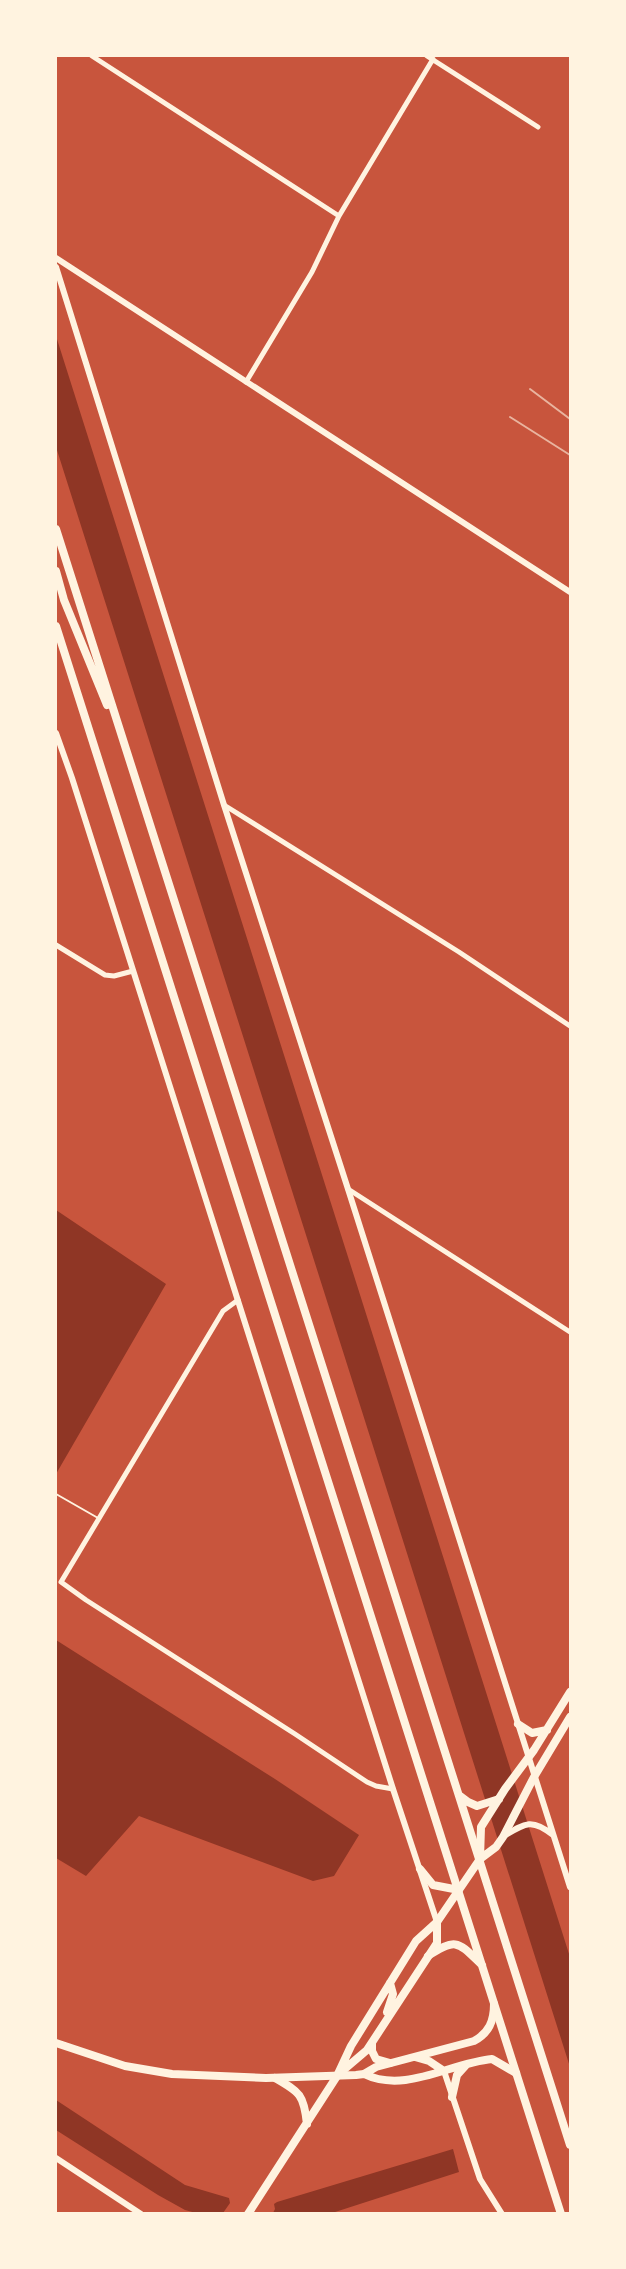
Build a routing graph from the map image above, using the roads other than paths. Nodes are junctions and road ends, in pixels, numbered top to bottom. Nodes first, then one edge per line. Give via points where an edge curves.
1 (92, 56) edge
2 (427, 56) edge
3 (433, 59) junction
4 (538, 127) dead end
5 (339, 216) junction
6 (56, 258) edge
7 (56, 267) edge
8 (246, 382) junction
9 (56, 529) edge
10 (56, 571) edge
11 (56, 588) edge
12 (570, 592) edge
13 (64, 600) junction
14 (56, 626) edge
15 (56, 733) edge
16 (123, 747) junction
17 (224, 805) junction
18 (56, 945) edge
19 (133, 971) junction
20 (570, 1026) edge
21 (348, 1188) junction
22 (238, 1300) junction
23 (570, 1332) edge
24 (56, 1494) edge
25 (98, 1518) junction
26 (570, 1692) edge
27 (570, 1717) edge
28 (518, 1724) junction
29 (547, 1730) junction
30 (528, 1757) junction
31 (534, 1777) junction
32 (393, 1789) junction
33 (460, 1796) junction
34 (499, 1799) junction
35 (554, 1836) junction
36 (503, 1837) junction
37 (480, 1859) junction
38 (420, 1869) junction
39 (570, 1887) edge
40 (459, 1890) junction
41 (437, 1922) junction
42 (428, 1956) junction
43 (482, 1965) junction
44 (390, 1983) junction
45 (494, 2002) junction
46 (381, 2028) junction
47 (56, 2043) edge
48 (372, 2043) junction
49 (415, 2057) junction
50 (390, 2063) junction
51 (466, 2065) junction
52 (444, 2071) junction
53 (516, 2073) junction
54 (364, 2074) junction
55 (337, 2076) junction
56 (275, 2078) junction
57 (452, 2097) junction
58 (307, 2124) junction
59 (570, 2145) edge
60 (56, 2158) edge
61 (141, 2214) edge
62 (248, 2214) edge
63 (502, 2214) edge
64 (561, 2214) edge

1 - 5 street
2 - 3 street
3 - 4 street
3 - 5 street
5 - 8 street via 312,272
6 - 8 street
7 - 17 street
8 - 12 street
9 - 16 main road
10 - 13 main road
11 - 13 main road
13 - 16 main road
14 - 40 main road
15 - 19 street
16 - 33 main road
17 - 20 street
17 - 21 street
18 - 19 street via 105,975
19 - 22 street
21 - 23 street
21 - 28 street
22 - 25 street via 223,1311
22 - 32 street
24 - 25 lane
25 - 32 street via 61,1581 362,1779
26 - 29 main road
27 - 31 main road
28 - 29 main road via 532,1733
28 - 30 street
29 - 30 main road
30 - 31 street
30 - 34 main road
31 - 35 street
31 - 36 main road
32 - 38 street
33 - 34 main road via 473,1805
33 - 37 main road
34 - 37 main road via 481,1827
35 - 36 street via 530,1823
35 - 39 street
36 - 37 main road
37 - 40 main road
37 - 59 main road
38 - 40 main road via 434,1885
38 - 41 street
40 - 41 main road
40 - 43 main road
41 - 42 main road via 437,1943
41 - 44 main road via 416,1941
42 - 43 main road via 454,1944 465,1948
42 - 46 main road
43 - 45 main road
44 - 46 main road via 392,2000
44 - 55 main road
45 - 49 main road via 491,2025 481,2038
45 - 53 main road
46 - 48 main road
47 - 56 main road via 125,2066 160,2072
48 - 50 main road via 376,2059
48 - 55 main road
49 - 50 main road
49 - 52 main road
50 - 54 main road
51 - 52 main road
51 - 53 main road via 492,2059
51 - 57 main road via 455,2080
52 - 54 main road via 389,2081
52 - 57 street
53 - 64 main road
54 - 55 main road
55 - 56 main road
55 - 58 main road
56 - 58 main road via 297,2090
57 - 63 street via 480,2179
58 - 62 main road
60 - 61 street

